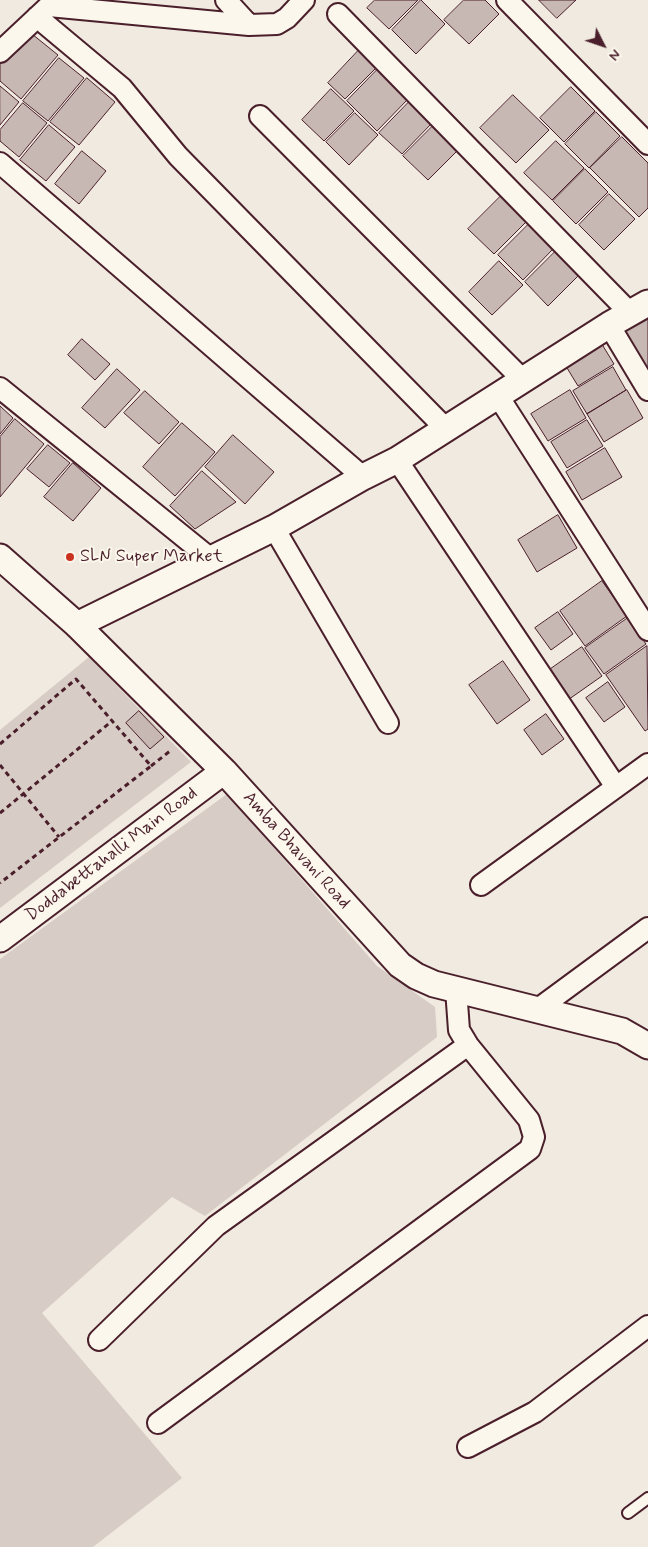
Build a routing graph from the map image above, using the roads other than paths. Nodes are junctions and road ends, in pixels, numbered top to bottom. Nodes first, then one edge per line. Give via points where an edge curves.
1 (226, 0) edge
2 (304, 0) edge
3 (507, 0) edge
4 (43, 8) edge
5 (338, 14) dead end
6 (250, 25) junction
7 (0, 52) edge
8 (260, 116) dead end
9 (648, 144) edge
10 (0, 163) edge
11 (629, 313) edge
12 (523, 380) junction
13 (0, 388) edge
14 (648, 390) edge
15 (498, 396) junction
16 (446, 429) junction
17 (397, 460) junction
18 (363, 477) junction
19 (274, 528) junction
20 (0, 557) edge
21 (211, 559) junction
22 (77, 624) junction
23 (648, 630) edge
24 (388, 724) dead end
25 (648, 764) edge
26 (224, 771) junction
27 (616, 787) junction
28 (481, 885) dead end
29 (648, 928) edge
30 (0, 939) edge
31 (456, 989) junction
32 (538, 1009) junction
33 (468, 1045) junction
34 (648, 1046) edge
35 (648, 1326) edge
36 (99, 1340) dead end
37 (158, 1423) dead end
38 (468, 1447) dead end
39 (648, 1498) edge
40 (628, 1513) dead end

1 - 6 street
2 - 6 street via 278,24
3 - 9 street
4 - 6 street
4 - 7 street
4 - 16 street via 122,88 178,156
5 - 11 street
8 - 12 street
10 - 18 street
11 - 12 street
11 - 14 street
12 - 15 street
13 - 21 street
15 - 16 street
15 - 23 street
16 - 17 street
17 - 18 street
17 - 27 street
18 - 19 street
19 - 21 street
19 - 24 street
20 - 22 street, Amba Bhavani Road
21 - 22 street
22 - 26 street, Amba Bhavani Road
25 - 27 street
26 - 30 street, Doddabettahalli Main Road
26 - 31 street, Amba Bhavani Road via 400,965 434,984
27 - 28 street
29 - 32 street
31 - 32 street, Amba Bhavani Road
31 - 33 street via 459,1030
32 - 34 street, Amba Bhavani Road via 622,1031
33 - 36 street via 216,1226
33 - 37 street via 529,1120 534,1137 530,1149
35 - 38 street via 535,1412
39 - 40 lane

